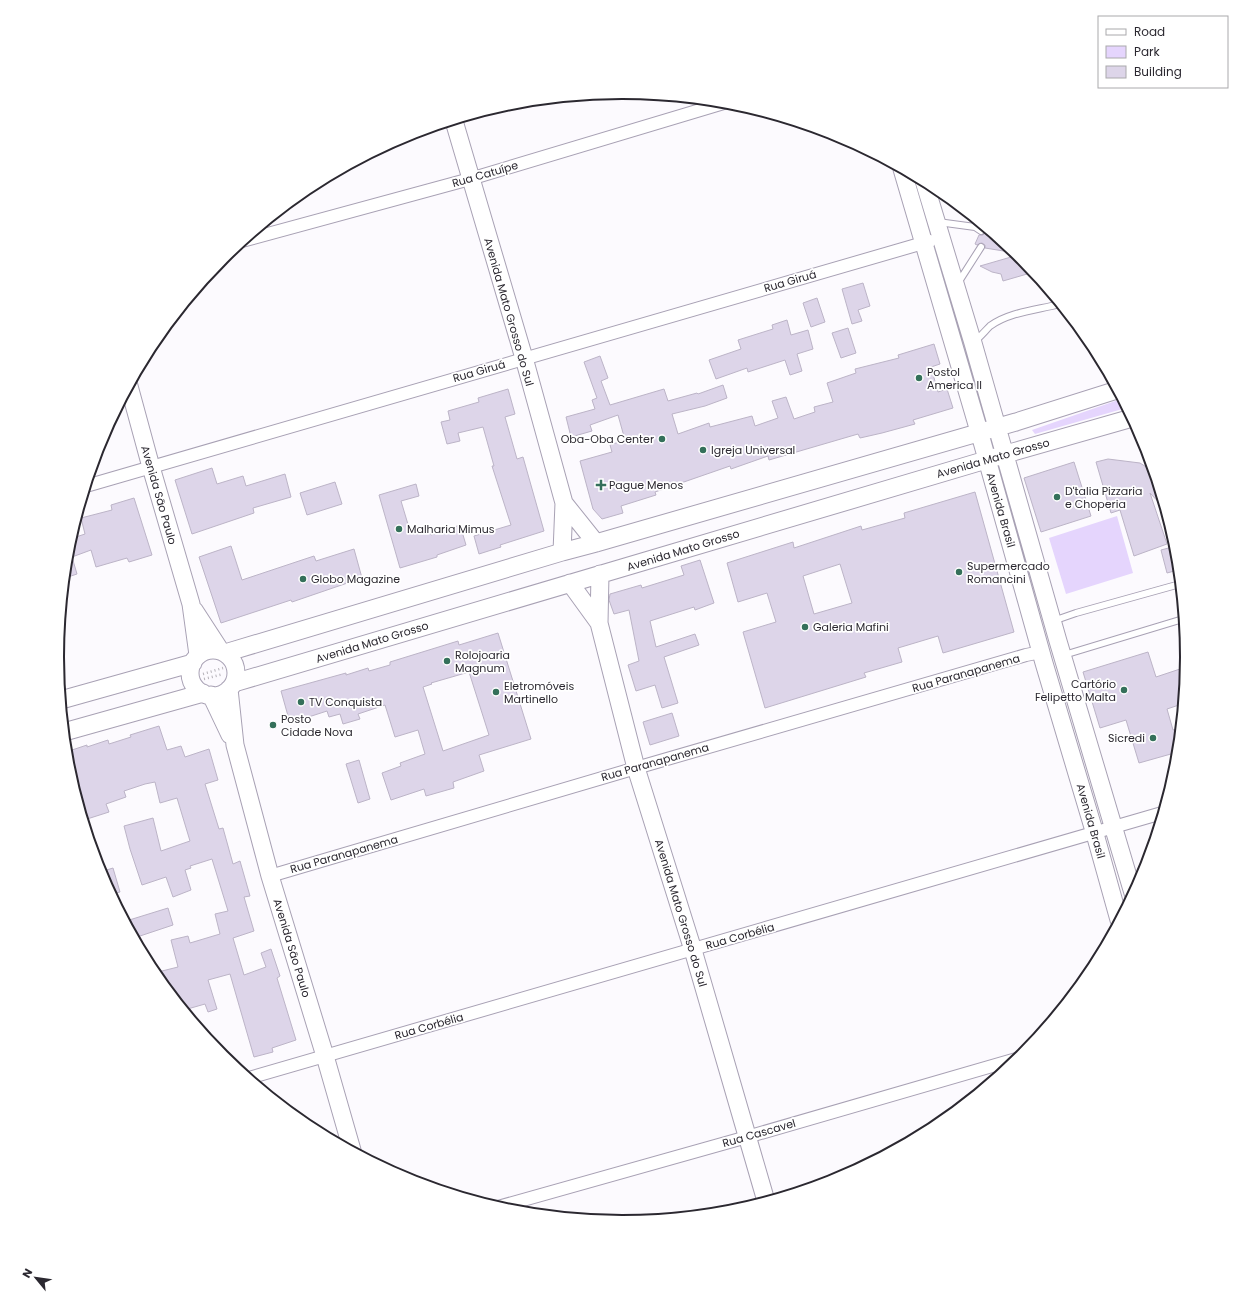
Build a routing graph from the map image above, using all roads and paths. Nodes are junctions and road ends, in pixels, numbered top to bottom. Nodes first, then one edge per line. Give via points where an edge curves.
1 (711, 107) edge
2 (455, 125) edge
3 (904, 176) edge
4 (470, 179) junction
5 (927, 190) edge
6 (936, 221) junction
7 (980, 231) dead end
8 (253, 238) edge
9 (940, 238) junction
10 (923, 243) junction
11 (981, 247) dead end
12 (956, 286) junction
13 (1055, 305) edge
14 (973, 343) junction
15 (524, 358) junction
16 (1112, 392) edge
17 (131, 393) edge
18 (1127, 420) edge
19 (997, 428) junction
20 (979, 433) junction
21 (1005, 454) junction
22 (987, 460) junction
23 (151, 467) junction
24 (92, 484) edge
25 (564, 503) junction
26 (596, 544) junction
27 (562, 552) junction
28 (600, 574) junction
29 (570, 583) junction
30 (1175, 585) edge
31 (191, 604) junction
32 (1179, 620) edge
33 (1053, 621) junction
34 (599, 623) junction
35 (222, 652) junction
36 (1040, 652) junction
37 (1062, 655) junction
38 (195, 659) junction
39 (231, 686) junction
40 (207, 694) junction
41 (66, 699) edge
42 (69, 731) edge
43 (235, 745) junction
44 (636, 768) junction
45 (1157, 815) edge
46 (1114, 828) junction
47 (1095, 834) junction
48 (270, 876) junction
49 (1131, 886) edge
50 (1117, 913) edge
51 (693, 950) junction
52 (325, 1056) junction
53 (1006, 1062) edge
54 (254, 1077) edge
55 (747, 1137) junction
56 (350, 1144) edge
57 (765, 1196) edge
58 (511, 1203) edge

1 - 4 street, Rua Catuípe
2 - 4 main road, Avenida Mato Grosso do Sul
3 - 10 main road, Avenida Brasil
4 - 8 street, Rua Catuípe
4 - 15 main road, Avenida Mato Grosso do Sul
5 - 6 main road, Avenida Brasil
6 - 7 lane via 975,227
6 - 9 main road, Avenida Brasil
9 - 10 street, Rua Giruá
9 - 12 main road, Avenida Brasil
10 - 15 street, Rua Giruá
10 - 20 main road, Avenida Brasil
11 - 12 lane
12 - 14 main road, Avenida Brasil
13 - 14 lane via 1002,319
14 - 19 main road, Avenida Brasil
15 - 23 street, Rua Giruá
15 - 25 main road, Avenida Mato Grosso do Sul
16 - 19 main road
17 - 23 main road, Avenida São Paulo
18 - 21 main road, Avenida Mato Grosso
19 - 20 main road
19 - 21 main road, Avenida Brasil
20 - 22 main road, Avenida Brasil
20 - 26 main road
21 - 22 main road, Avenida Mato Grosso
21 - 33 main road, Avenida Brasil
22 - 28 main road, Avenida Mato Grosso
22 - 36 main road, Avenida Brasil
23 - 24 street, Rua Giruá
23 - 31 main road, Avenida São Paulo
25 - 26 main road
25 - 27 main road
26 - 27 main road
27 - 35 main road
28 - 29 main road, Avenida Mato Grosso
28 - 34 main road
29 - 34 main road
29 - 39 main road, Avenida Mato Grosso
30 - 33 lane
31 - 35 main road, Avenida São Paulo
31 - 38 main road, Avenida São Paulo
32 - 37 lane
33 - 37 main road, Avenida Brasil
34 - 44 main road, Avenida Mato Grosso do Sul
35 - 38 main road via 207,650
35 - 39 main road via 231,657 234,663 236,676
36 - 44 street, Rua Paranapanema
36 - 47 main road, Avenida Brasil
37 - 46 main road, Avenida Brasil
38 - 40 main road via 191,668 191,680 198,690
38 - 41 main road
39 - 40 main road via 220,695
39 - 43 main road, Avenida São Paulo
40 - 42 main road
40 - 43 main road, Avenida São Paulo
43 - 48 main road, Avenida São Paulo
44 - 48 street, Rua Paranapanema
44 - 51 main road, Avenida Mato Grosso do Sul
45 - 46 street, Rua Corbélia
46 - 47 street, Rua Corbélia
46 - 49 main road, Avenida Brasil
47 - 50 main road, Avenida Brasil
47 - 51 street, Rua Corbélia
48 - 52 main road, Avenida São Paulo
51 - 52 street, Rua Corbélia
51 - 55 main road, Avenida Mato Grosso do Sul
52 - 54 street, Rua Corbélia
52 - 56 main road, Avenida São Paulo
53 - 55 street, Rua Cascavel
55 - 57 main road, Avenida Mato Grosso do Sul
55 - 58 street, Rua Cascavel

